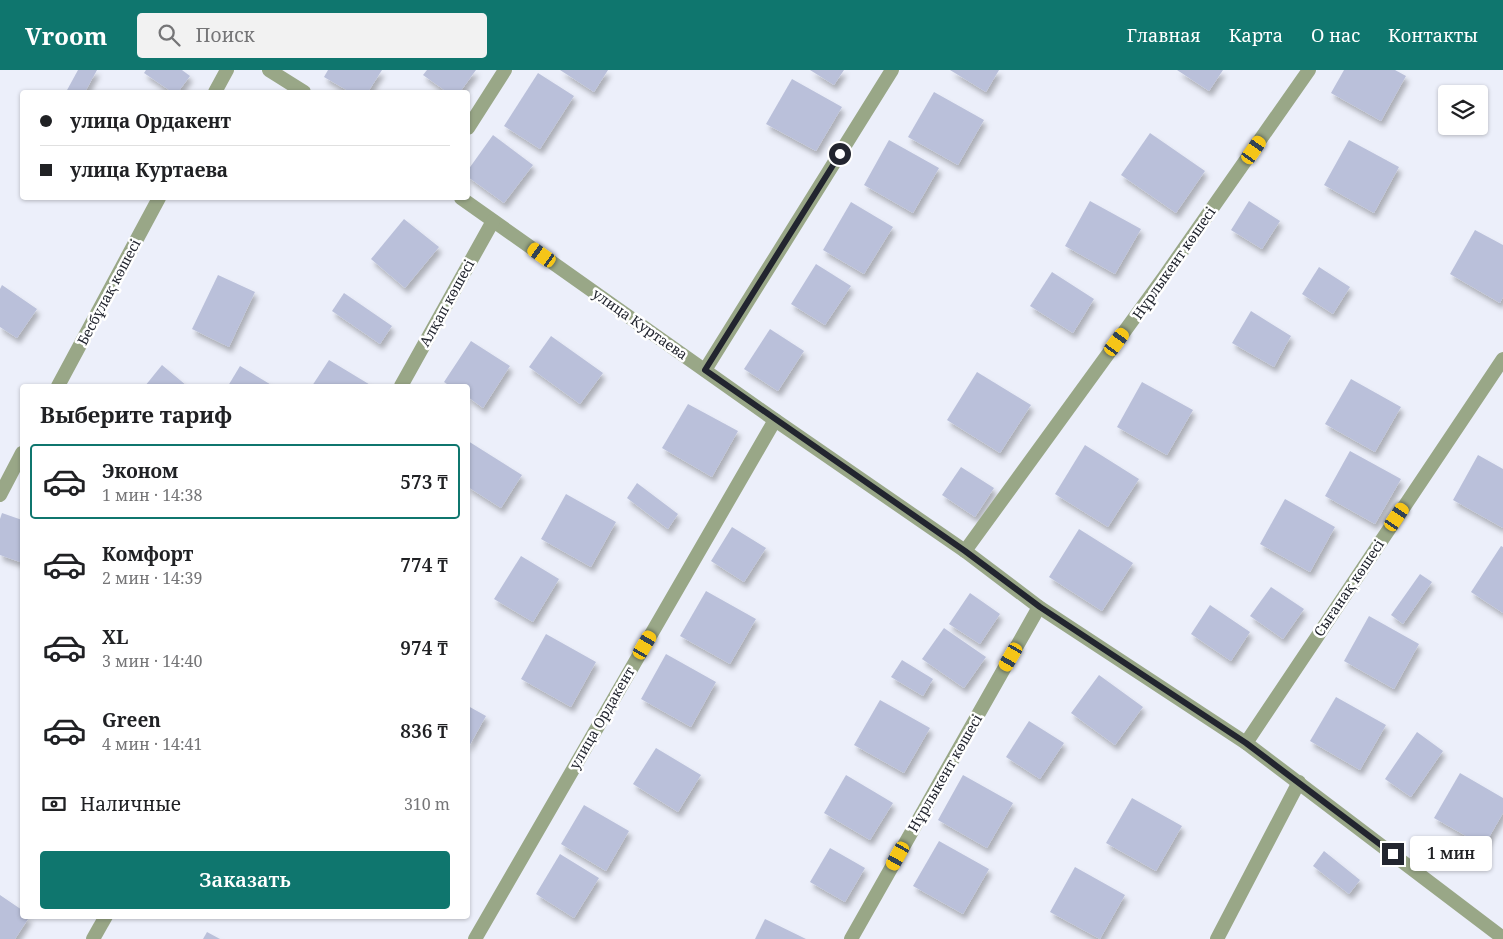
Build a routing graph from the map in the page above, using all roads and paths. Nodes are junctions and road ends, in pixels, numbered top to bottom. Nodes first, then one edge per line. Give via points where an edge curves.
1 (227, 70) edge
2 (269, 70) edge
3 (505, 70) edge
4 (892, 70) edge
5 (1309, 70) edge
6 (216, 90) edge
7 (301, 90) edge
8 (470, 125) edge
9 (158, 200) edge
10 (464, 200) edge
11 (493, 221) junction
12 (1503, 359) edge
13 (705, 370) junction
14 (59, 384) edge
15 (402, 384) edge
16 (775, 420) junction
17 (20, 457) edge
18 (0, 495) edge
19 (965, 551) junction
20 (1040, 607) junction
21 (1246, 743) junction
22 (1299, 782) junction
23 (104, 919) edge
24 (1503, 938) edge
25 (94, 939) edge
26 (475, 939) edge
27 (851, 939) edge
28 (1217, 939) edge

1 - 6 street
2 - 7 street
3 - 8 street
4 - 13 street
5 - 19 street, Нұрлыкент көшесі
9 - 14 street, Бесбұлақ көшесі
10 - 11 street, улица Куртаева
11 - 13 street, улица Куртаева
11 - 15 street, Алқап көшесі
12 - 21 street, Сығанақ көшесі
13 - 16 street, улица Куртаева
16 - 19 street, улица Куртаева
16 - 26 street, улица Ордакент
17 - 18 street
19 - 20 street, улица Куртаева
20 - 21 street, улица Куртаева
20 - 27 street, Нұрлыкент көшесі
21 - 22 street, улица Куртаева
22 - 24 street, улица Куртаева
22 - 28 street
23 - 25 street

